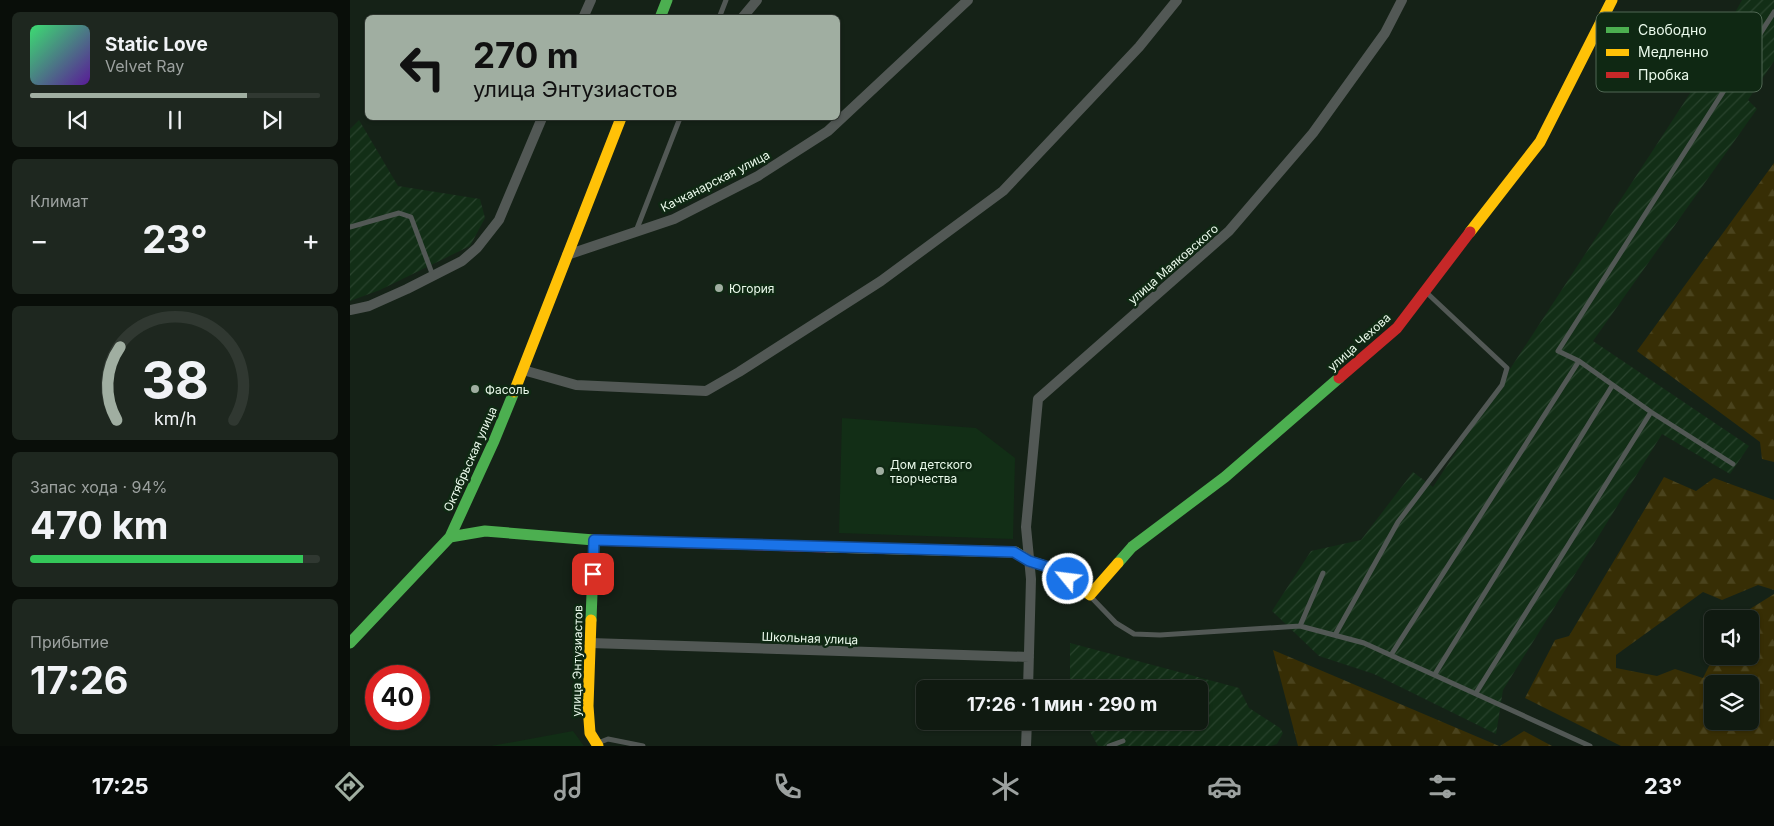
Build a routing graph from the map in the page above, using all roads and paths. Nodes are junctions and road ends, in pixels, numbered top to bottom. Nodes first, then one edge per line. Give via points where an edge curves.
1 (591, 0) edge
2 (667, 0) edge
3 (726, 0) edge
4 (758, 0) edge
5 (968, 0) edge
6 (1177, 0) edge
7 (1402, 0) edge
8 (1612, 0) edge
9 (1606, 12) edge
10 (1774, 12) edge
11 (585, 15) edge
12 (661, 15) edge
13 (719, 15) edge
14 (745, 15) edge
15 (1762, 31) edge
16 (1596, 32) edge
17 (1723, 92) edge
18 (840, 119) edge
19 (541, 120) edge
20 (620, 120) edge
21 (679, 120) edge
22 (839, 120) edge
23 (350, 226) edge
24 (636, 232) junction
25 (567, 254) junction
26 (433, 276) junction
27 (1425, 291) junction
28 (350, 310) edge
29 (1579, 361) junction
30 (523, 370) junction
31 (1612, 386) junction
32 (1651, 412) junction
33 (1733, 464) dead end
34 (450, 537) junction
35 (594, 540) junction
36 (1029, 561) junction
37 (1323, 573) dead end
38 (1090, 596) junction
39 (1300, 626) junction
40 (1334, 635) junction
41 (350, 643) edge
42 (590, 643) junction
43 (1391, 654) junction
44 (1029, 657) junction
45 (1435, 674) junction
46 (1028, 680) edge
47 (1476, 693) junction
48 (1027, 730) edge
49 (1124, 740) dead end
50 (597, 745) edge
51 (643, 746) edge
52 (1026, 746) edge
53 (1109, 746) edge
54 (1590, 746) edge

1 - 11 street
2 - 12 street
3 - 13 lane
4 - 14 street
5 - 18 street, Качканарская улица
6 - 30 street via 1139,47 1003,191 880,282 706,391 576,385
7 - 36 street, улица Маяковского via 1384,34 1313,133 1229,231 1038,399 1026,527
8 - 9 street, улица Чехова
10 - 15 lane
16 - 27 street, улица Чехова via 1540,142
17 - 29 lane via 1558,351
19 - 26 street via 499,220 462,261
20 - 25 street, Октябрьская улица
21 - 24 lane
22 - 24 street, Качканарская улица via 758,176 674,219
23 - 26 lane via 399,213 411,218
24 - 25 street, Качканарская улица
25 - 30 street, Октябрьская улица
26 - 28 street via 369,306
27 - 38 street, улица Чехова via 1397,328 1225,477 1132,547
27 - 40 lane via 1507,368 1502,384 1398,522
29 - 31 lane
29 - 43 lane
30 - 34 street, Октябрьская улица
31 - 32 lane
31 - 45 lane
32 - 33 lane
32 - 47 lane
34 - 35 street via 485,531
34 - 41 street, Октябрьская улица
35 - 36 street via 1014,552
35 - 42 street, улица Энтузиастов
36 - 38 street via 1058,570
36 - 44 street, улица Маяковского
37 - 39 lane
38 - 39 lane via 1116,623 1134,634
39 - 40 lane
40 - 43 lane via 1364,642
42 - 44 street, Школьная улица
42 - 50 street, улица Энтузиастов via 588,706 590,733
43 - 45 lane
44 - 46 street, улица Маяковского
45 - 47 lane
47 - 54 lane
48 - 52 street
49 - 53 lane
50 - 51 lane via 608,739

